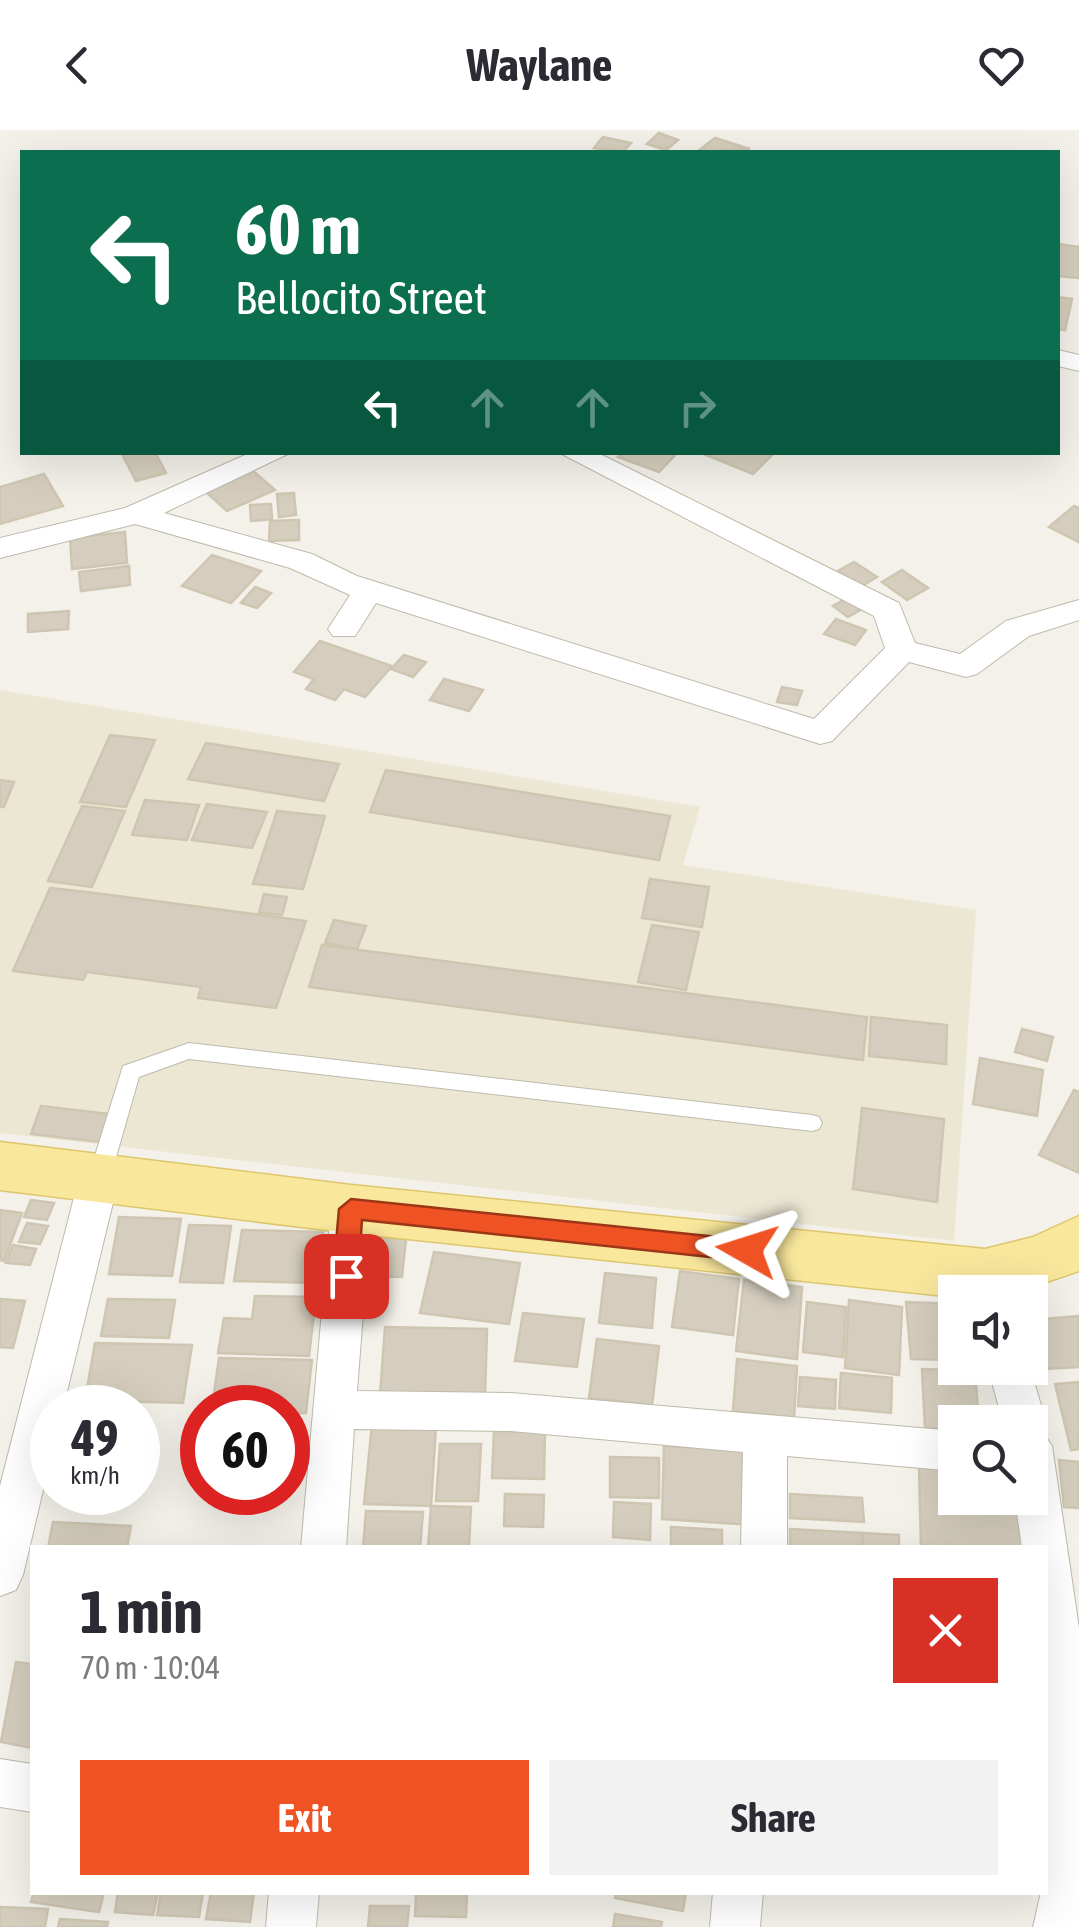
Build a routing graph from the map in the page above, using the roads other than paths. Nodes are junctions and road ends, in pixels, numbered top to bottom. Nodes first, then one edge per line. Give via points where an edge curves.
1 (271, 455) edge
2 (578, 455) edge
3 (134, 515) junction
4 (0, 548) edge
5 (368, 590) junction
6 (1079, 610) edge
7 (344, 629) dead end
8 (902, 650) junction
9 (812, 1122) dead end
10 (0, 1166) edge
11 (100, 1178) junction
12 (351, 1209) junction
13 (1079, 1242) edge
14 (1010, 1275) edge
15 (938, 1278) edge
16 (335, 1410) junction
17 (765, 1431) junction
18 (938, 1449) edge
19 (1039, 1515) edge
20 (323, 1545) edge
21 (764, 1545) edge
22 (1043, 1545) edge
23 (0, 1575) edge
24 (1048, 1576) edge
25 (0, 1783) edge
26 (30, 1788) edge
27 (294, 1895) edge
28 (738, 1895) edge
29 (1068, 1901) edge
30 (291, 1927) edge
31 (735, 1927) edge

1 - 3 street
2 - 8 street via 888,610
3 - 4 street
3 - 5 street via 301,562
5 - 7 street
5 - 8 street via 820,734
6 - 8 street via 1042,616 991,641 966,666
9 - 11 lane via 189,1051 130,1072
10 - 11 main road
11 - 12 main road
11 - 23 street
12 - 15 main road
12 - 16 street
13 - 14 main road
16 - 17 street via 511,1412
16 - 20 street
17 - 18 street
17 - 21 street
19 - 22 street
24 - 29 street via 1071,1734
25 - 26 street
27 - 30 street
28 - 31 street

